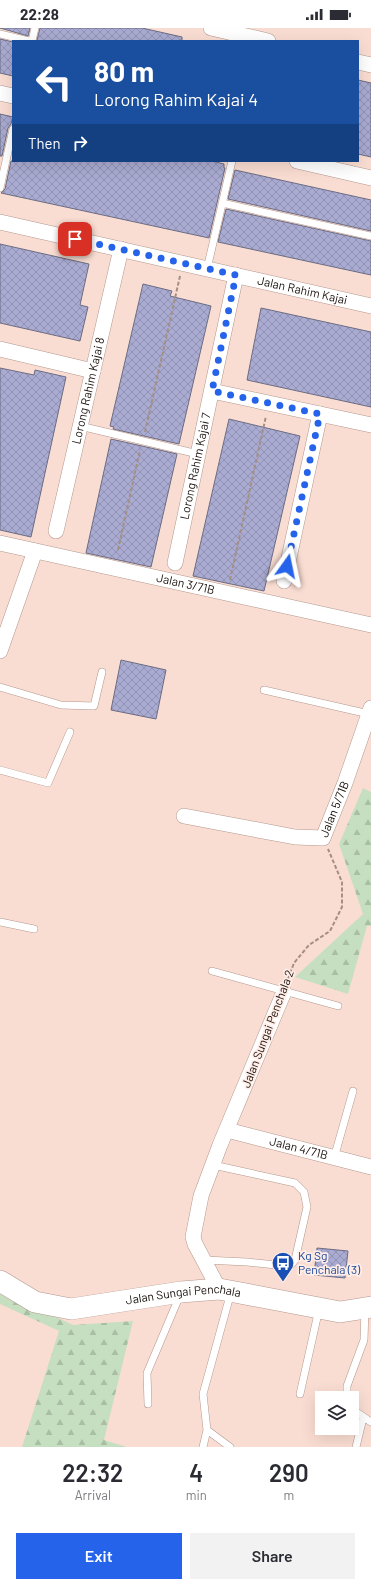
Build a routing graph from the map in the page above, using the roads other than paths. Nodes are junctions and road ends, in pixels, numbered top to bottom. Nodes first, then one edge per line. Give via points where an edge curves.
1 (35, 28) edge
2 (211, 28) edge
3 (0, 34) edge
4 (25, 40) edge
5 (32, 40) edge
6 (262, 40) edge
7 (359, 62) edge
8 (371, 65) edge
9 (0, 93) edge
10 (12, 96) edge
11 (12, 134) edge
12 (232, 162) edge
13 (301, 162) edge
14 (371, 178) edge
15 (0, 188) edge
16 (222, 204) junction
17 (0, 222) edge
18 (371, 236) edge
19 (121, 249) junction
20 (207, 269) junction
21 (236, 275) junction
22 (371, 306) edge
23 (0, 349) edge
24 (93, 371) junction
25 (212, 391) junction
26 (320, 414) junction
27 (371, 425) edge
28 (80, 426) junction
29 (198, 454) junction
30 (56, 531) dead end
31 (0, 543) edge
32 (35, 551) junction
33 (175, 563) dead end
34 (284, 581) dead end
35 (371, 625) edge
36 (1, 646) edge
37 (102, 672) dead end
38 (0, 687) edge
39 (264, 690) dead end
40 (370, 711) edge
41 (70, 732) dead end
42 (0, 770) edge
43 (184, 816) dead end
44 (0, 922) edge
45 (34, 929) dead end
46 (212, 971) dead end
47 (284, 992) junction
48 (338, 1006) dead end
49 (353, 1091) dead end
50 (227, 1130) junction
51 (334, 1158) junction
52 (213, 1165) junction
53 (371, 1167) edge
54 (204, 1260) junction
55 (0, 1281) edge
56 (225, 1291) junction
57 (181, 1292) junction
58 (368, 1308) edge
59 (319, 1309) junction
60 (347, 1391) edge
61 (300, 1394) dead end
62 (148, 1404) dead end
63 (359, 1415) edge
64 (363, 1418) junction
65 (371, 1422) edge
66 (207, 1430) junction
67 (203, 1447) edge
68 (230, 1447) edge
69 (356, 1447) edge

1 - 5 lane
2 - 6 street
3 - 4 lane
7 - 8 street
9 - 10 street
11 - 15 lane
12 - 16 lane
13 - 14 street
16 - 18 lane
16 - 20 lane
17 - 19 street, Jalan Rahim Kajai
19 - 20 street, Jalan Rahim Kajai
19 - 24 street, Lorong Rahim Kajai 8
20 - 21 street, Jalan Rahim Kajai
21 - 22 street, Jalan Rahim Kajai
21 - 25 street, Lorong Rahim Kajai 7
23 - 24 street
24 - 28 street, Lorong Rahim Kajai 8
25 - 26 street
25 - 29 street, Lorong Rahim Kajai 7
26 - 27 street
26 - 34 street
28 - 29 lane
28 - 30 street, Lorong Rahim Kajai 8
29 - 33 street, Lorong Rahim Kajai 7
31 - 32 street, Jalan 3/71B
32 - 35 street, Jalan 3/71B
32 - 36 street
37 - 38 lane via 94,706 61,705
39 - 40 lane, Jalan 5/71B
40 - 43 street, Jalan 5/71B via 323,838 296,837
41 - 42 lane via 48,783
44 - 45 lane
46 - 47 lane
47 - 48 lane
47 - 50 street, Jalan Sungai Penchala 2
49 - 51 lane
50 - 51 street, Jalan 4/71B
50 - 52 street, Jalan Sungai Penchala 2
51 - 53 street, Jalan 4/71B
52 - 54 street, Jalan Sungai Penchala 2 via 201,1196 193,1237
52 - 54 lane via 295,1182 304,1192 307,1207 295,1260 291,1265
54 - 56 street, Jalan Sungai Penchala 2
55 - 57 street, Jalan Sungai Penchala via 35,1302 71,1310
56 - 57 street, Jalan Sungai Penchala
56 - 59 street, Jalan Sungai Penchala
56 - 66 lane via 202,1394
57 - 62 lane via 147,1373
58 - 59 street, Jalan Sungai Penchala via 340,1312
58 - 60 lane via 364,1340
59 - 61 lane
63 - 64 lane
64 - 65 lane
64 - 69 lane
66 - 67 lane
66 - 68 lane

